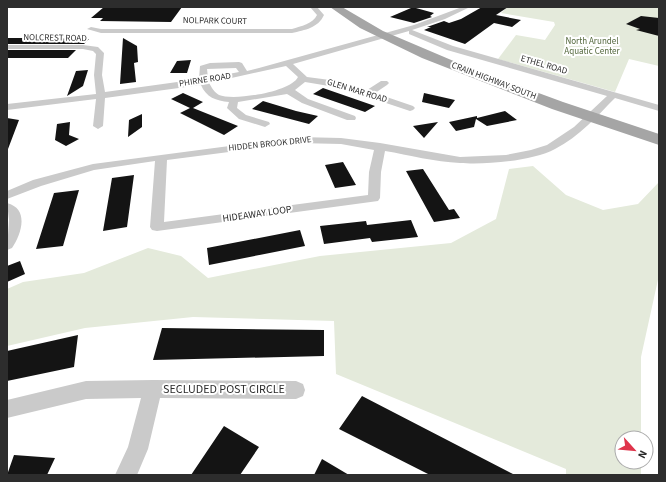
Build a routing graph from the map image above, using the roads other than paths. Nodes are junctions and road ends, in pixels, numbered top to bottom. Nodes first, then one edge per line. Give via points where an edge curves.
1 (313, 7) edge
2 (335, 7) edge
3 (354, 7) edge
4 (447, 7) edge
5 (464, 9) edge
6 (91, 29) dead end
7 (412, 32) dead end
8 (391, 33) junction
9 (7, 47) edge
10 (445, 50) junction
11 (288, 64) junction
12 (244, 74) junction
13 (303, 79) junction
14 (203, 81) junction
15 (384, 84) dead end
16 (288, 90) junction
17 (368, 94) junction
18 (101, 95) junction
19 (613, 95) junction
20 (234, 100) junction
21 (7, 107) edge
22 (410, 108) dead end
23 (659, 108) edge
24 (594, 114) junction
25 (352, 118) dead end
26 (265, 124) dead end
27 (98, 126) dead end
28 (659, 128) edge
29 (659, 140) edge
30 (380, 146) junction
31 (161, 157) junction
32 (7, 195) edge
33 (7, 207) edge
34 (7, 244) edge
35 (153, 389) junction
36 (296, 390) dead end
37 (7, 409) edge
38 (126, 475) edge

1 - 6 street, NOLPARK COURT via 321,15 318,22 292,31
2 - 8 main road, CRAIN HIGHWAY SOUTH via 356,21
3 - 8 main road, CRAIN HIGHWAY SOUTH
4 - 5 street
5 - 8 street, PHIRNE ROAD
7 - 10 street, ETHEL ROAD
8 - 10 main road, CRAIN HIGHWAY SOUTH
8 - 11 street, PHIRNE ROAD
8 - 24 main road, CRAIN HIGHWAY SOUTH via 412,49 449,64
9 - 18 street, NOLCREST ROAD via 95,49 100,53 98,75
10 - 19 street, ETHEL ROAD
10 - 24 main road, CRAIN HIGHWAY SOUTH
11 - 12 street, PHIRNE ROAD
11 - 13 street via 301,74
12 - 14 street, PHIRNE ROAD
12 - 14 street via 239,65 210,66 203,68
13 - 16 street
13 - 17 street, GLEN MAR ROAD via 326,81
14 - 18 street, PHIRNE ROAD
14 - 20 street via 212,95
15 - 17 street
16 - 20 street
16 - 25 street via 305,101
17 - 22 street, GLEN MAR ROAD
18 - 21 street, PHIRNE ROAD
18 - 27 street, NOLCREST ROAD
19 - 23 street, ETHEL ROAD
19 - 24 street, HIDDEN BROOK DRIVE
20 - 26 street via 232,108 236,114
24 - 28 main road, CRAIN HIGHWAY SOUTH
24 - 29 main road, CRAIN HIGHWAY SOUTH
24 - 30 street, HIDDEN BROOK DRIVE via 578,129 551,147 506,158 460,160
30 - 31 street, HIDDEN BROOK DRIVE via 341,140 298,140
30 - 31 street, HIDEAWAY LOOP via 374,172 374,198 157,227
31 - 32 street, HIDDEN BROOK DRIVE via 67,173
33 - 34 street via 15,218 14,235
35 - 36 street, SECLUDED POST CIRCLE
35 - 37 street, SECLUDED POST CIRCLE via 86,390
35 - 38 street, SECLUDED POST CIRCLE via 138,449

